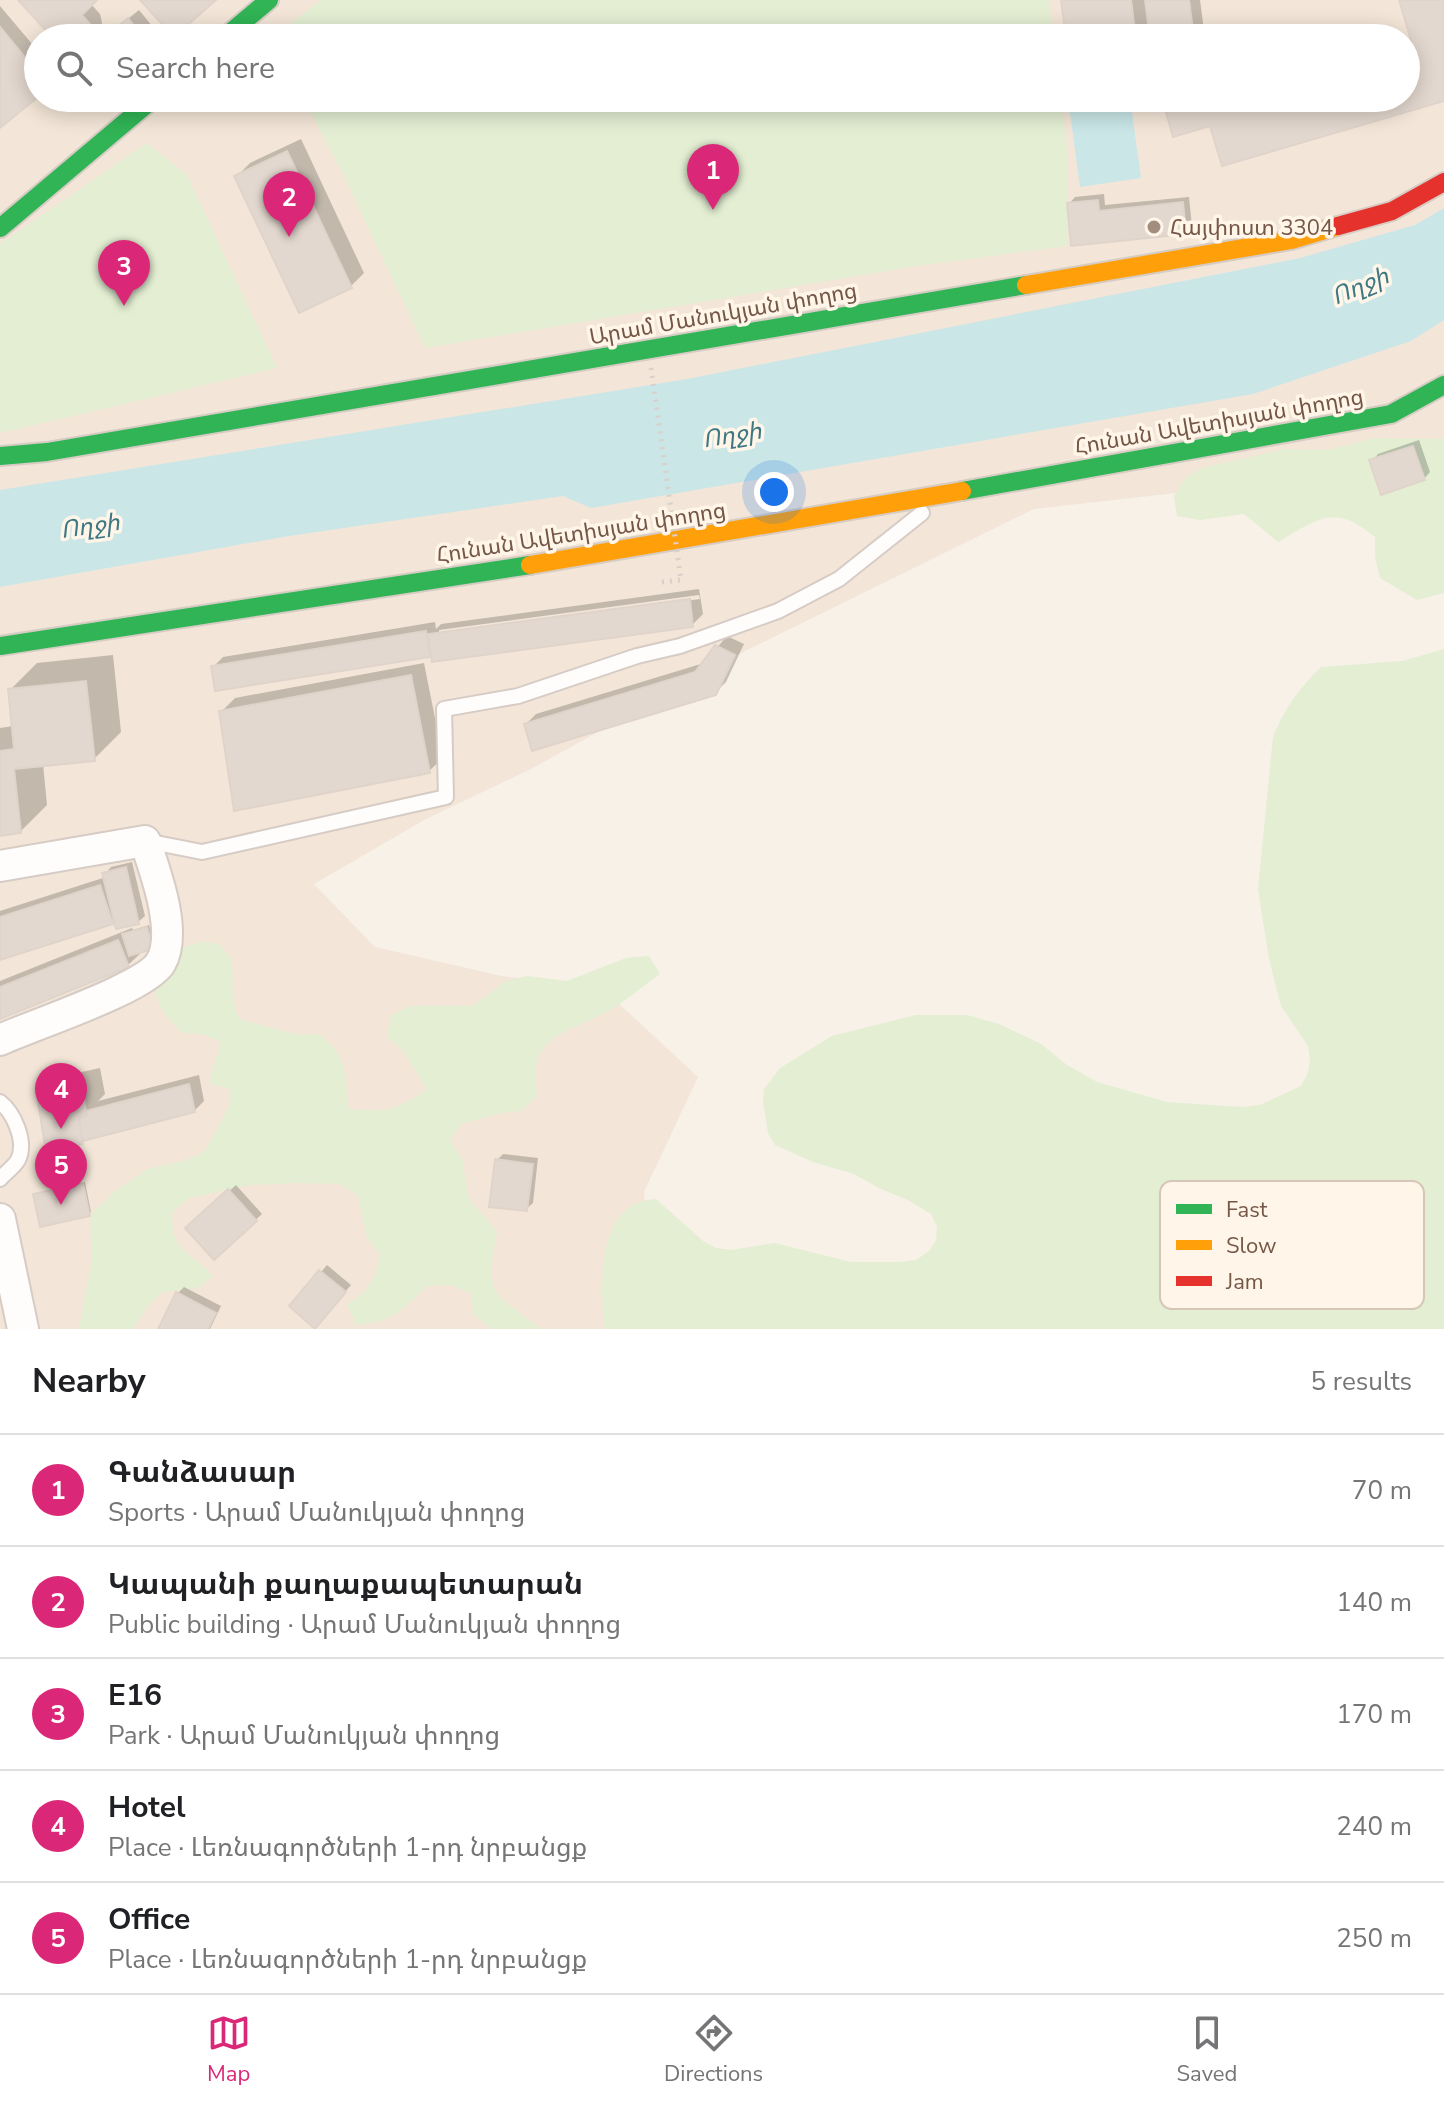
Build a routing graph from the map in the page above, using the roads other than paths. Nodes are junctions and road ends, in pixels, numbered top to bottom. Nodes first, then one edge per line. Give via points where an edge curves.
1 (269, 0) edge
2 (241, 24) edge
3 (137, 112) edge
4 (1444, 182) edge
5 (0, 228) edge
6 (1444, 385) edge
7 (0, 456) edge
8 (944, 495) junction
9 (0, 646) edge
10 (145, 841) junction
11 (0, 866) edge
12 (0, 1040) edge
13 (0, 1102) edge
14 (0, 1179) edge
15 (0, 1219) edge
16 (23, 1329) edge

1 - 2 main road
3 - 5 main road
4 - 7 main road, Արամ Մանուկյան փողոց via 1392,211 1291,240
6 - 8 main road, Հունան Ավետիսյան փողոց via 1391,414
8 - 9 main road, Հունան Ավետիսյան փողոց via 622,551
8 - 10 lane via 839,579 778,611 518,696 444,709 446,797 202,852
10 - 11 street
10 - 12 street via 168,930 161,962 142,980
13 - 14 lane via 21,1139 19,1159
15 - 16 street

